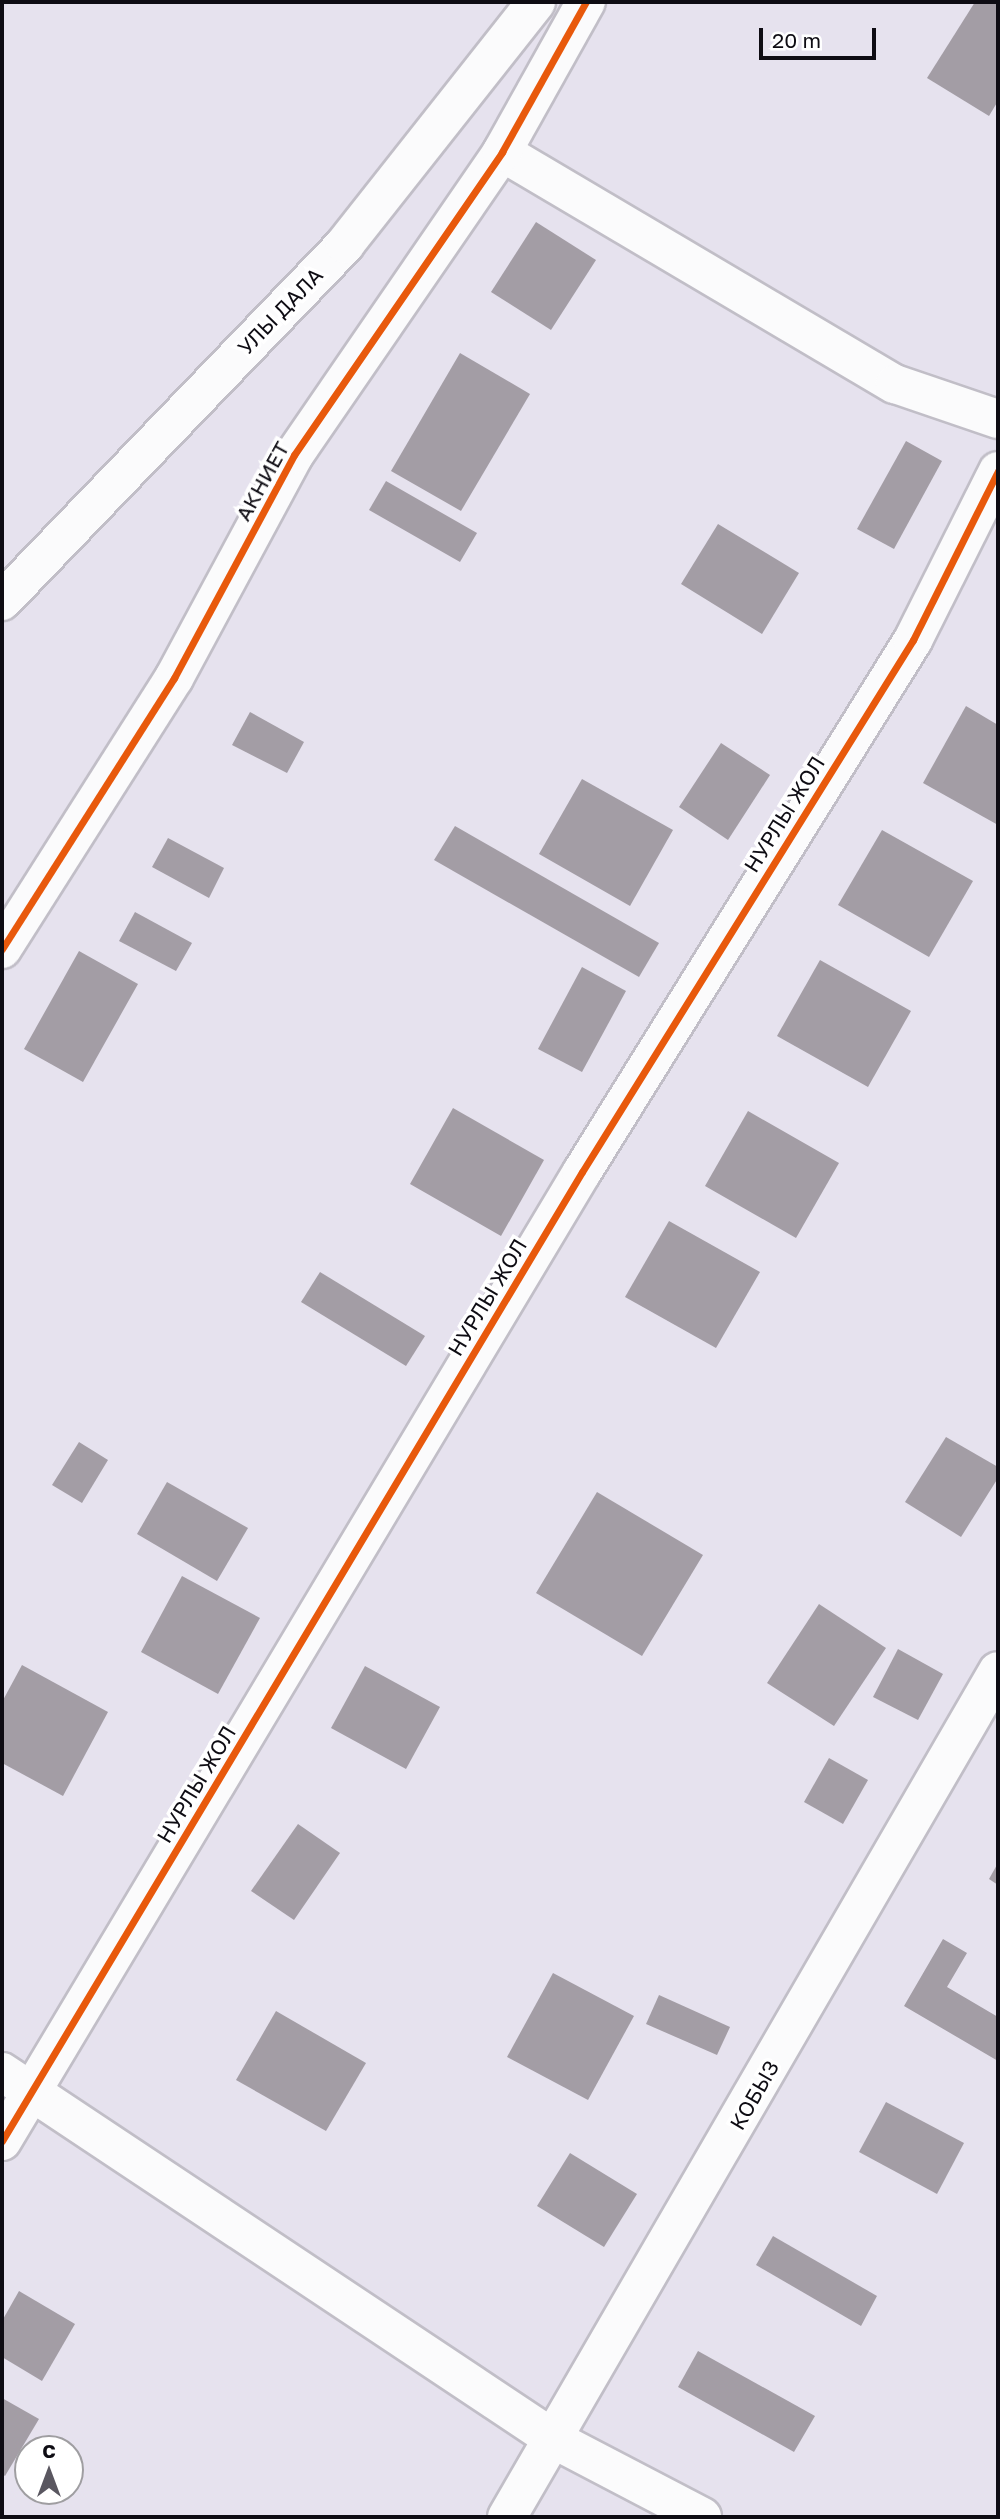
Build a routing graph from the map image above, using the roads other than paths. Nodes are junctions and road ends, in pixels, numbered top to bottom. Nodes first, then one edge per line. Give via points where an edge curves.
1 (536, 2) edge
2 (586, 2) edge
3 (502, 152) junction
4 (998, 419) edge
5 (998, 471) edge
6 (2, 601) edge
7 (2, 949) edge
8 (998, 1671) edge
9 (17, 2081) edge
10 (2, 2141) edge
11 (555, 2440) junction
12 (507, 2517) edge
13 (702, 2517) edge

1 - 6 street, УЛЫ ДАЛА via 345,244
2 - 3 street, АКНИЕТ
3 - 4 street via 895,384
3 - 7 street, АКНИЕТ via 294,455 174,678
5 - 9 street, НУРЛЫ ЖОЛ via 913,640
8 - 11 street, КОБЫЗ
9 - 10 street, НУРЛЫ ЖОЛ
9 - 11 street
11 - 12 street, КОБЫЗ
11 - 13 street

